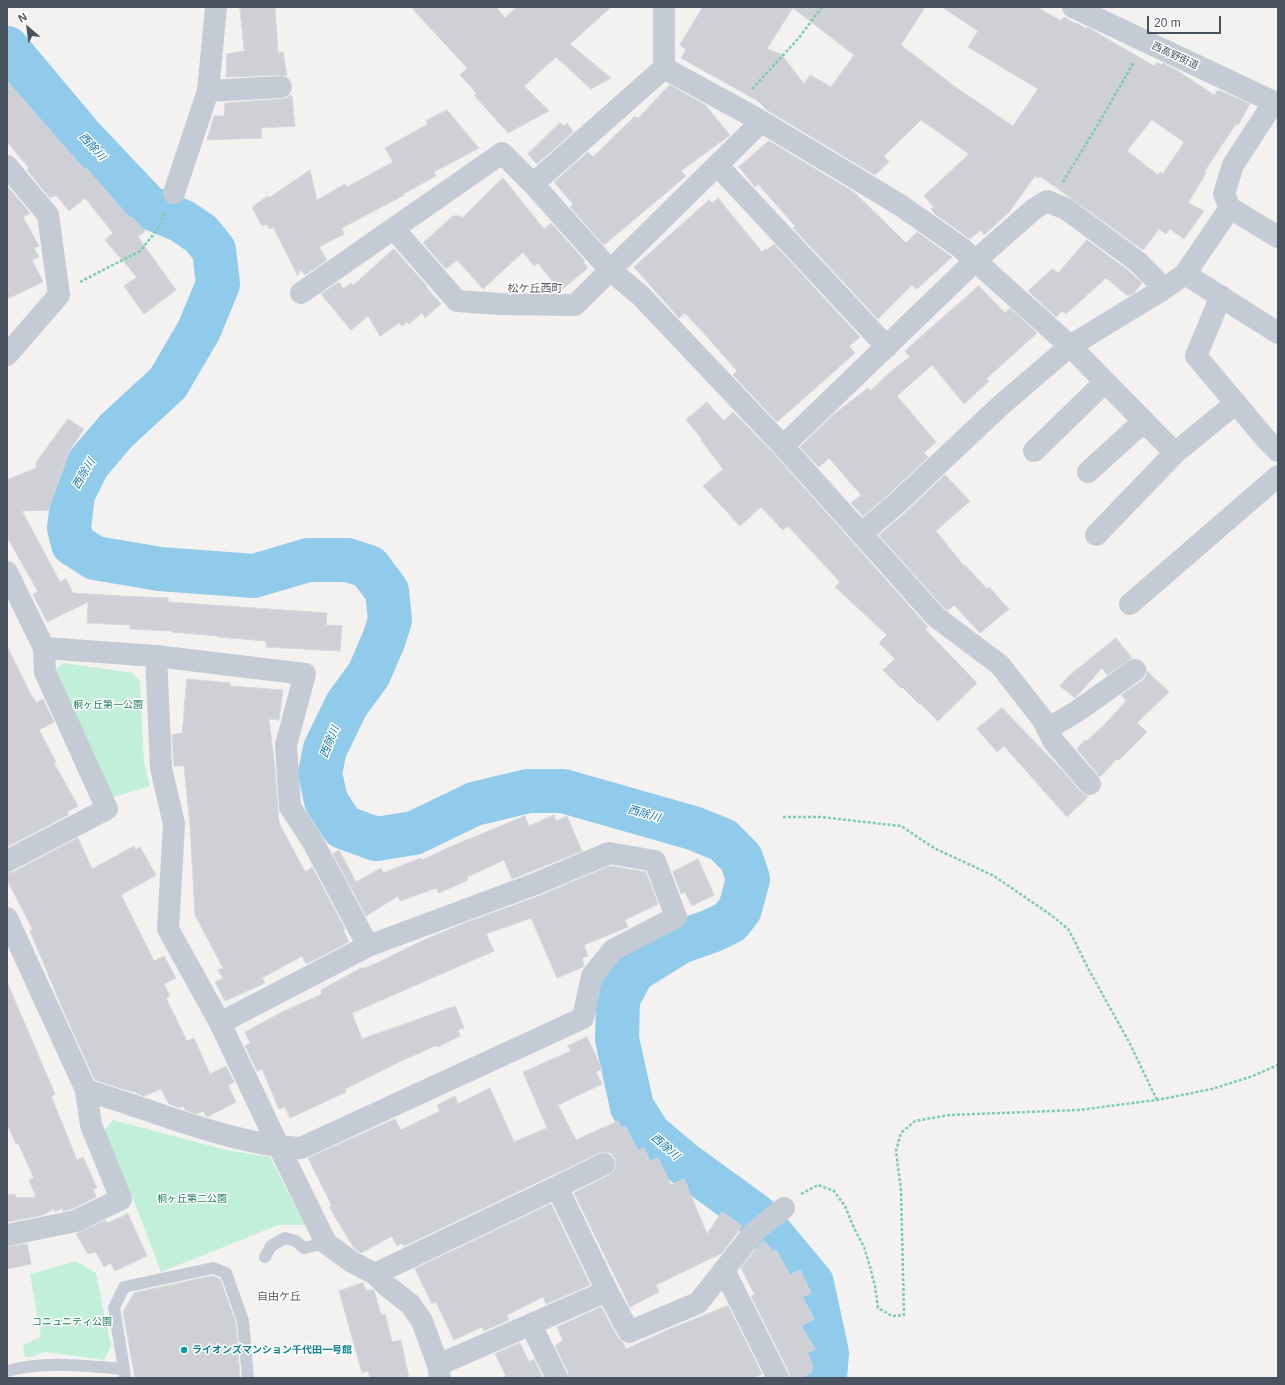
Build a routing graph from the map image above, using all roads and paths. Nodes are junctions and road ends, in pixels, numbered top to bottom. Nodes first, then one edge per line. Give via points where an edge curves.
1 (216, 7) edge
2 (664, 7) edge
3 (822, 7) edge
4 (1073, 7) edge
5 (1145, 42) junction
6 (664, 68) junction
7 (281, 87) dead end
8 (208, 91) junction
9 (1276, 103) edge
10 (736, 107) junction
11 (761, 122) junction
12 (716, 165) junction
13 (7, 166) edge
14 (533, 184) junction
15 (174, 193) dead end
16 (1050, 202) junction
17 (1230, 208) junction
18 (157, 230) dead end
19 (394, 230) junction
20 (1278, 237) edge
21 (975, 261) junction
22 (610, 270) junction
23 (1185, 274) junction
24 (1161, 290) junction
25 (301, 293) dead end
26 (59, 295) junction
27 (1221, 296) junction
28 (1278, 333) edge
29 (887, 346) junction
30 (1070, 346) junction
31 (7, 355) edge
32 (1105, 382) junction
33 (1236, 403) junction
34 (1144, 422) junction
35 (783, 446) junction
36 (1034, 451) dead end
37 (1278, 451) edge
38 (1175, 453) junction
39 (1088, 472) dead end
40 (1278, 476) edge
41 (862, 533) junction
42 (1096, 535) dead end
43 (7, 572) edge
44 (1130, 604) dead end
45 (44, 648) junction
46 (156, 656) junction
47 (1135, 670) dead end
48 (1047, 729) junction
49 (1090, 784) dead end
50 (783, 817) dead end
51 (7, 861) edge
52 (7, 918) edge
53 (368, 946) junction
54 (220, 1023) junction
55 (1278, 1065) edge
56 (86, 1090) junction
57 (1158, 1100) junction
58 (279, 1147) junction
59 (604, 1164) dead end
60 (557, 1187) junction
61 (784, 1208) joint
62 (7, 1235) edge
63 (326, 1243) junction
64 (265, 1257) dead end
65 (724, 1270) junction
66 (375, 1274) junction
67 (607, 1291) junction
68 (531, 1325) junction
69 (11, 1366) edge
70 (439, 1372) edge
71 (125, 1374) edge
72 (248, 1378) edge
73 (557, 1378) edge
74 (778, 1378) edge

1 - 8 street
2 - 6 street
3 - 10 path via 798,39
4 - 5 street, 西高野街道
5 - 9 street, 西高野街道
5 - 16 path
6 - 10 street
6 - 14 street
7 - 8 street
8 - 15 street
9 - 17 street via 1233,165 1224,194
10 - 11 street
11 - 12 street
11 - 21 street via 900,205 960,247
12 - 22 street
12 - 29 street
13 - 26 street via 48,215
14 - 19 street via 502,153
14 - 22 street
16 - 21 street via 1047,201 1034,209
16 - 24 street via 1066,209 1138,262 1155,279
17 - 20 street
17 - 23 street
18 - 26 path via 140,251
19 - 22 street via 457,301 574,305
19 - 25 street
21 - 29 street
21 - 30 street
22 - 35 street via 640,295
23 - 24 street
23 - 27 street
24 - 30 street
26 - 31 street
27 - 28 street
27 - 33 street via 1196,356
29 - 35 street
30 - 32 street
30 - 41 street via 1000,406
32 - 34 street
32 - 36 street
33 - 37 street
33 - 38 street
34 - 38 street
34 - 39 street
35 - 41 street
38 - 42 street
40 - 44 street
41 - 48 street via 936,617 1000,664 1043,720
43 - 45 street
45 - 46 street
45 - 51 street via 45,672 107,809
46 - 53 street via 305,674 286,745 290,807 313,842
46 - 54 street via 161,768 174,824 168,928
47 - 48 street via 1076,712
48 - 49 street via 1054,742
50 - 57 path via 821,817 901,826 934,848 994,876 1051,915 1068,929
52 - 56 street
53 - 54 street
53 - 58 street via 535,884 609,853 655,861 676,917 613,950 592,976 583,1018 301,1148
54 - 58 street
55 - 57 path via 1212,1089
56 - 58 street via 228,1136
56 - 62 street via 91,1125 121,1199 76,1221
57 - 61 path via 1078,1110 949,1115 915,1121 901,1133 896,1151 901,1190 904,1315 892,1316 878,1308 864,1247 845,1206 834,1192 818,1185 801,1194
58 - 63 street
59 - 60 street
60 - 66 street
60 - 67 street
61 - 65 street via 754,1232
63 - 64 lane via 304,1248 296,1241 285,1238 272,1246
63 - 66 street via 352,1262
65 - 67 street via 698,1303 629,1332
65 - 74 street
66 - 70 street via 410,1304 422,1321
67 - 68 street
68 - 70 street
68 - 73 street
69 - 71 lane via 55,1364
71 - 72 lane via 114,1308 124,1287 213,1268 226,1273 243,1321

